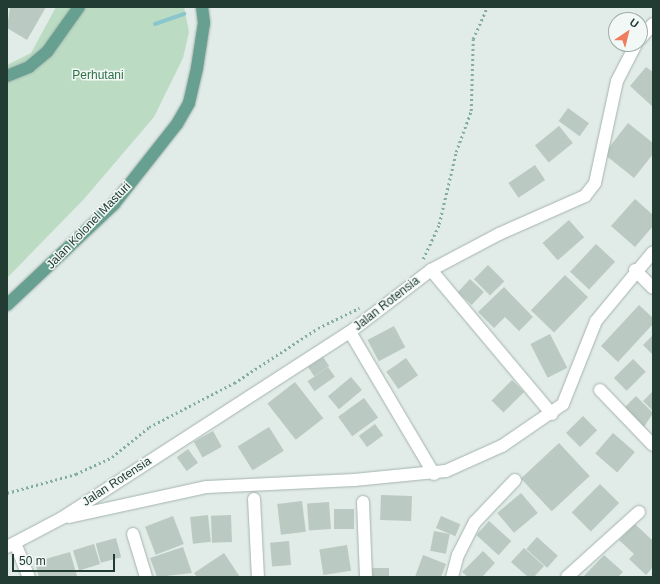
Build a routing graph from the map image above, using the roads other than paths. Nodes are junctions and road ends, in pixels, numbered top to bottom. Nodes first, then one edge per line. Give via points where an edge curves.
1 (79, 7) edge
2 (202, 7) edge
3 (632, 52) edge
4 (7, 76) edge
5 (653, 252) edge
6 (426, 266) junction
7 (635, 270) junction
8 (653, 288) edge
9 (7, 304) edge
10 (350, 332) junction
11 (600, 390) dead end
12 (552, 414) junction
13 (652, 440) edge
14 (434, 474) junction
15 (515, 480) dead end
16 (254, 500) dead end
17 (363, 502) dead end
18 (639, 512) dead end
19 (62, 518) junction
20 (133, 534) dead end
21 (11, 545) edge
22 (29, 577) edge
23 (146, 577) edge
24 (258, 577) edge
25 (366, 577) edge
26 (452, 577) edge
27 (567, 577) edge

1 - 4 main road via 47,52 30,68
2 - 9 main road, Jalan Kolonel Masturi via 204,23 197,68 189,103 177,124 114,204
3 - 6 street, Jalan Rotensia via 617,81 595,183 589,193
5 - 7 street
6 - 10 street, Jalan Rotensia
6 - 12 street
7 - 8 street
7 - 12 street via 596,321 564,404
10 - 14 street
10 - 19 street, Jalan Rotensia
11 - 13 street
12 - 14 street via 502,446
14 - 19 street via 207,487
15 - 26 street via 475,522 458,555
16 - 24 street
17 - 25 street
18 - 27 street
19 - 21 street
20 - 23 street
21 - 22 street

